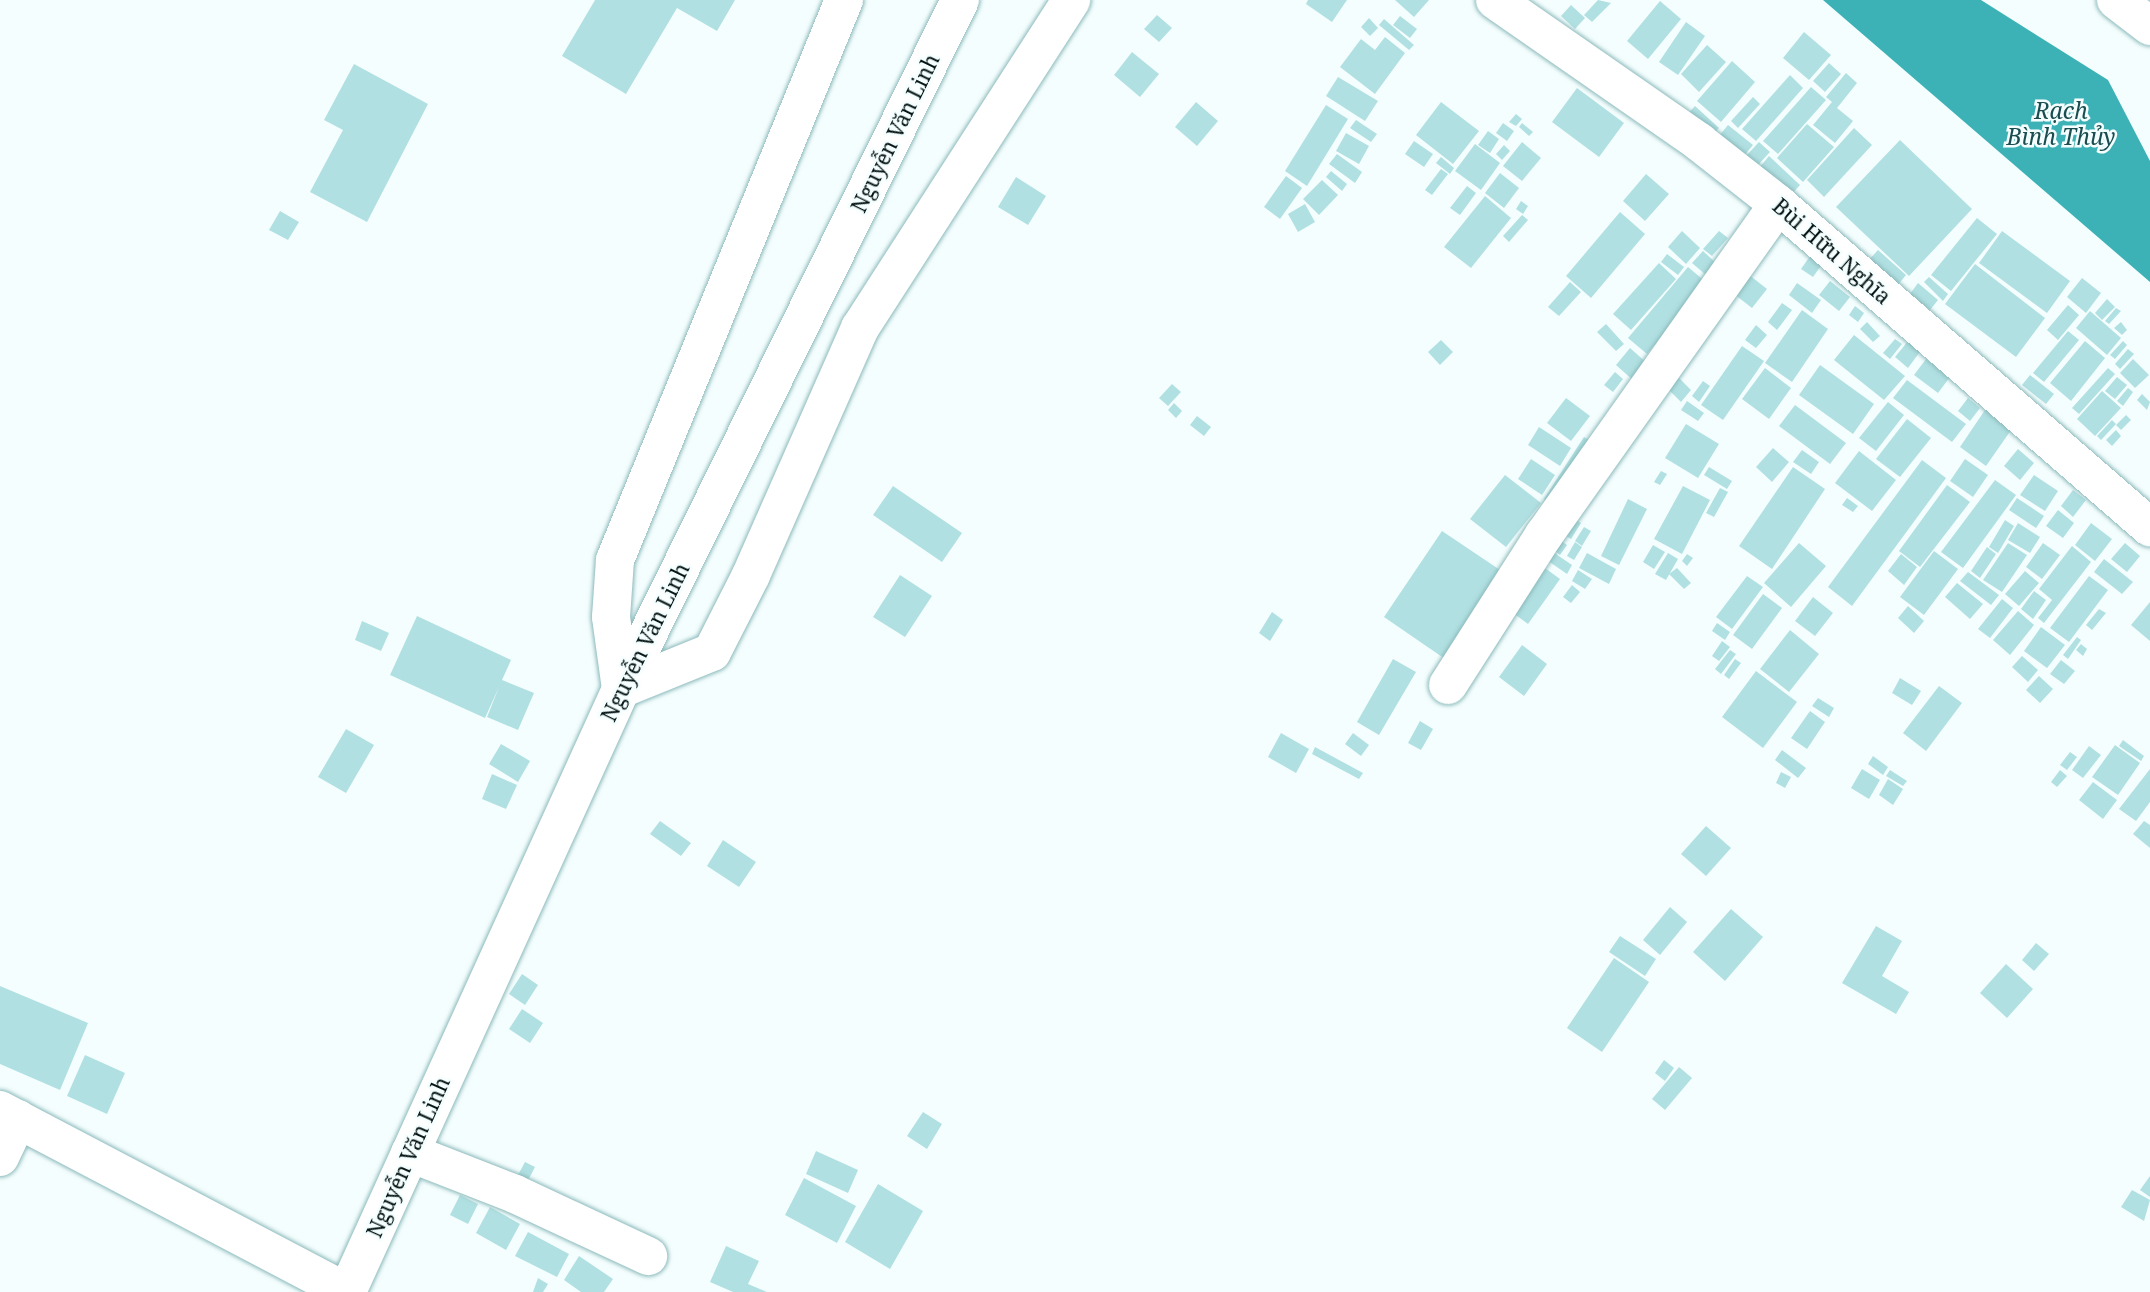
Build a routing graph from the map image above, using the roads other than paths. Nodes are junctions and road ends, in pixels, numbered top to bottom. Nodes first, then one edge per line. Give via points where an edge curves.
1 (844, 0) edge
2 (960, 0) edge
3 (1071, 0) edge
4 (1495, 0) edge
5 (2116, 0) edge
6 (2150, 26) edge
7 (1778, 204) junction
8 (2150, 527) edge
9 (1448, 685) dead end
10 (621, 689) junction
11 (9, 1114) edge
12 (410, 1153) junction
13 (0, 1157) edge
14 (648, 1256) dead end
15 (347, 1292) edge

1 - 10 main road via 615,560 611,617
2 - 10 main road, Nguyễn Văn Linh
3 - 10 main road via 860,328 712,652
4 - 7 main road, Bùi Hữu Nghĩa via 1699,142
5 - 6 main road
7 - 8 main road, Bùi Hữu Nghĩa
7 - 9 main road via 1544,535
10 - 12 main road, Nguyễn Văn Linh
11 - 13 main road
11 - 15 main road
12 - 14 main road via 514,1194
12 - 15 main road, Nguyễn Văn Linh

